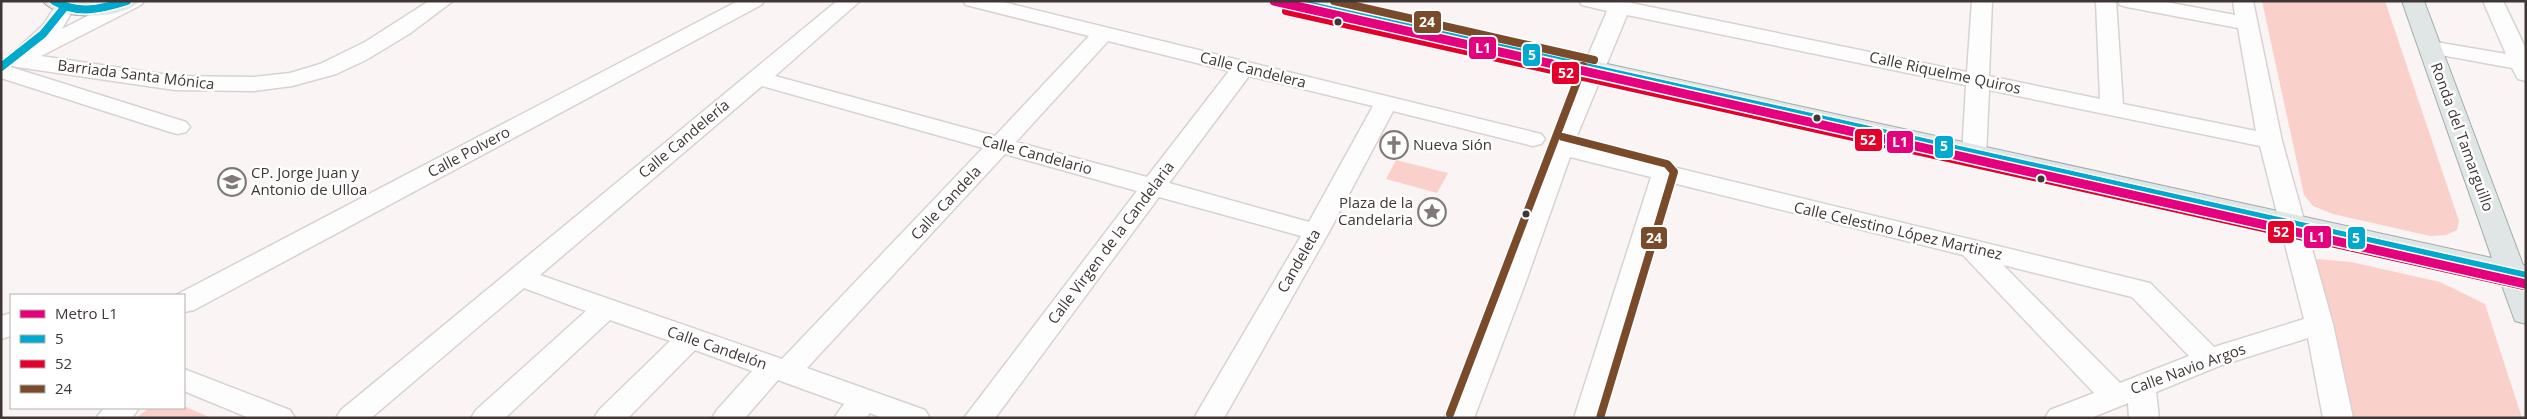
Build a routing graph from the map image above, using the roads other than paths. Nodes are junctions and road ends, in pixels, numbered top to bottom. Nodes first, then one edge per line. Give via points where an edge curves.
1 (128, 1) edge
2 (134, 1) edge
3 (443, 1) edge
4 (754, 1) edge
5 (850, 1) edge
6 (973, 1) edge
7 (1289, 1) edge
8 (1589, 1) edge
9 (1982, 1) edge
10 (2106, 1) edge
11 (2127, 1) edge
12 (2243, 1) edge
13 (2413, 1) edge
14 (2492, 1) edge
15 (59, 4) edge
16 (1620, 4) edge
17 (2248, 24) junction
18 (1104, 34) junction
19 (2430, 47) junction
20 (6, 66) edge
21 (2524, 67) edge
22 (1243, 68) junction
23 (1592, 70) junction
24 (758, 78) junction
25 (1978, 80) junction
26 (1386, 103) junction
27 (2112, 108) junction
28 (178, 127) dead end
29 (1532, 139) dead end
30 (2270, 141) junction
31 (1000, 144) junction
32 (1561, 147) junction
33 (1974, 154) junction
34 (1664, 173) junction
35 (1153, 186) junction
36 (2294, 225) junction
37 (1316, 232) junction
38 (1972, 248) junction
39 (2518, 274) edge
40 (519, 277) junction
41 (185, 302) edge
42 (606, 308) junction
43 (2526, 313) edge
44 (2319, 324) junction
45 (690, 338) junction
46 (2210, 359) junction
47 (780, 370) junction
48 (185, 380) edge
49 (2128, 391) junction
50 (123, 409) edge
51 (857, 409) edge
52 (111, 418) edge
53 (280, 418) edge
54 (351, 418) edge
55 (486, 418) edge
56 (609, 418) edge
57 (726, 418) edge
58 (916, 418) edge
59 (979, 418) edge
60 (1209, 418) edge
61 (1459, 418) edge
62 (1589, 418) edge
63 (2060, 418) edge
64 (2144, 418) edge
65 (2338, 418) edge

1 - 15 main road via 97,9
2 - 20 street
3 - 20 street, Barriada Santa Mónica via 370,49 327,69 266,84 212,86
4 - 41 street, Calle Polvero
5 - 24 street, Calle Candelería
6 - 18 street, Calle Candelera
7 - 23 main road
8 - 16 street, Calle Riquelme Quiros
9 - 25 street
10 - 27 street
11 - 17 street
12 - 17 street
13 - 19 main road, Ronda del Tamarguillo
14 - 21 street
15 - 20 street via 51,28
16 - 23 street
16 - 25 street, Calle Riquelme Quiros
17 - 30 street
18 - 22 street, Calle Candelera
18 - 31 street, Calle Candela
19 - 21 street
19 - 39 main road, Ronda del Tamarguillo
20 - 28 street
22 - 26 street, Calle Candelera
22 - 35 street, Calle Virgen de la Candelaria
23 - 32 street
23 - 33 main road
24 - 31 street, Calle Candelario
24 - 40 street, Calle Candelería
25 - 27 street, Calle Riquelme Quiros
25 - 33 street
26 - 29 street, Calle Candelera
26 - 37 street, Candeleta
27 - 30 street, Calle Riquelme Quiros
30 - 36 street
31 - 35 street, Calle Candelario
31 - 47 street, Calle Candela
32 - 34 street, Calle Celestino López Martinez
32 - 61 street
33 - 36 main road
34 - 38 street, Calle Celestino López Martinez
34 - 62 street
35 - 37 street, Calle Candelario
35 - 59 street, Calle Virgen de la Candelaria
36 - 39 main road
36 - 44 street
37 - 60 street, Candeleta
38 - 46 street, Calle Celestino López Martinez via 2141,290
38 - 49 street
39 - 43 main road, Ronda del Tamarguillo
40 - 42 street, Calle Candelón
40 - 54 street, Calle Candelería
42 - 45 street, Calle Candelón
42 - 55 street
44 - 46 street, Calle Navio Argos
44 - 65 street
45 - 47 street, Calle Candelón
45 - 56 street
46 - 49 street, Calle Navio Argos
47 - 51 street, Calle Candelón
47 - 57 street, Calle Candela
48 - 53 street
49 - 63 street, Calle Navio Argos
49 - 64 street
50 - 52 street
51 - 58 street, Calle Candelón

